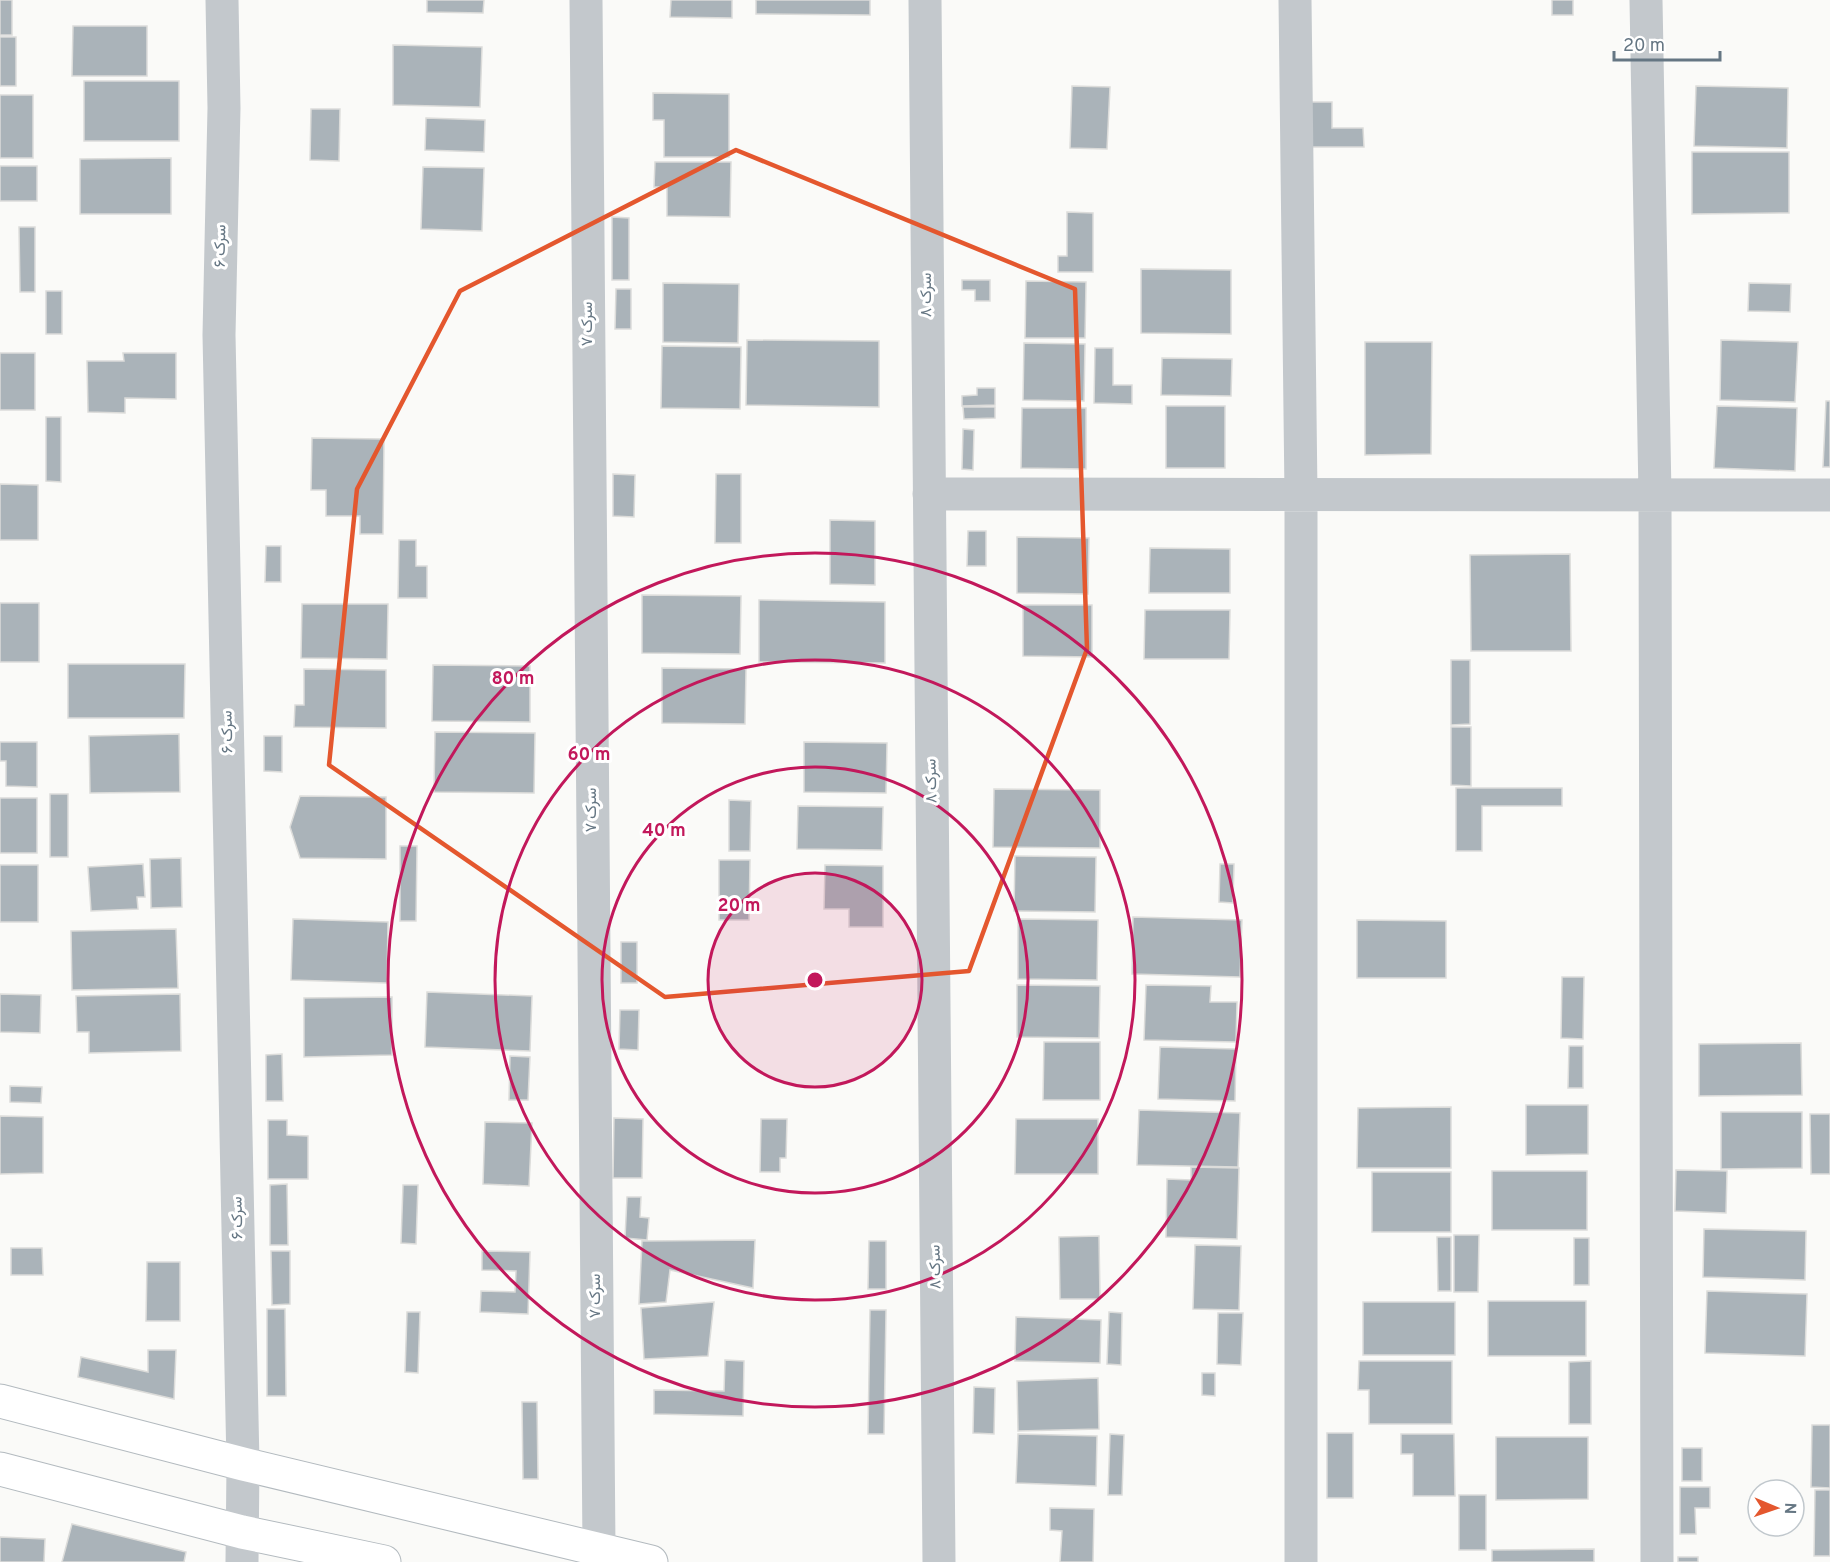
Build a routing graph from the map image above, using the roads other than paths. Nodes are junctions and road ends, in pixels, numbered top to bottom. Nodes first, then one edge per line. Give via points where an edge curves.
1 (222, 0) edge
2 (586, 0) edge
3 (925, 0) edge
4 (1296, 0) edge
5 (1646, 0) edge
6 (929, 494) junction
7 (1301, 494) junction
8 (1655, 495) junction
9 (1830, 495) edge
10 (0, 1401) edge
11 (243, 1464) junction
12 (0, 1469) edge
13 (242, 1547) edge
14 (598, 1549) junction
15 (384, 1562) edge
16 (651, 1562) edge
17 (939, 1562) edge
18 (1301, 1562) edge
19 (1657, 1562) edge

1 - 11 street, سرک ۶ via 219,335
2 - 14 street, سرک ۷
3 - 6 street, سرک ۸
4 - 7 street
5 - 8 street
6 - 7 street
6 - 17 street, سرک ۸
7 - 8 street
7 - 18 street
8 - 9 street
8 - 19 street
10 - 11 street
11 - 13 street, سرک ۶
11 - 14 street
12 - 13 street
13 - 15 street
14 - 16 street

